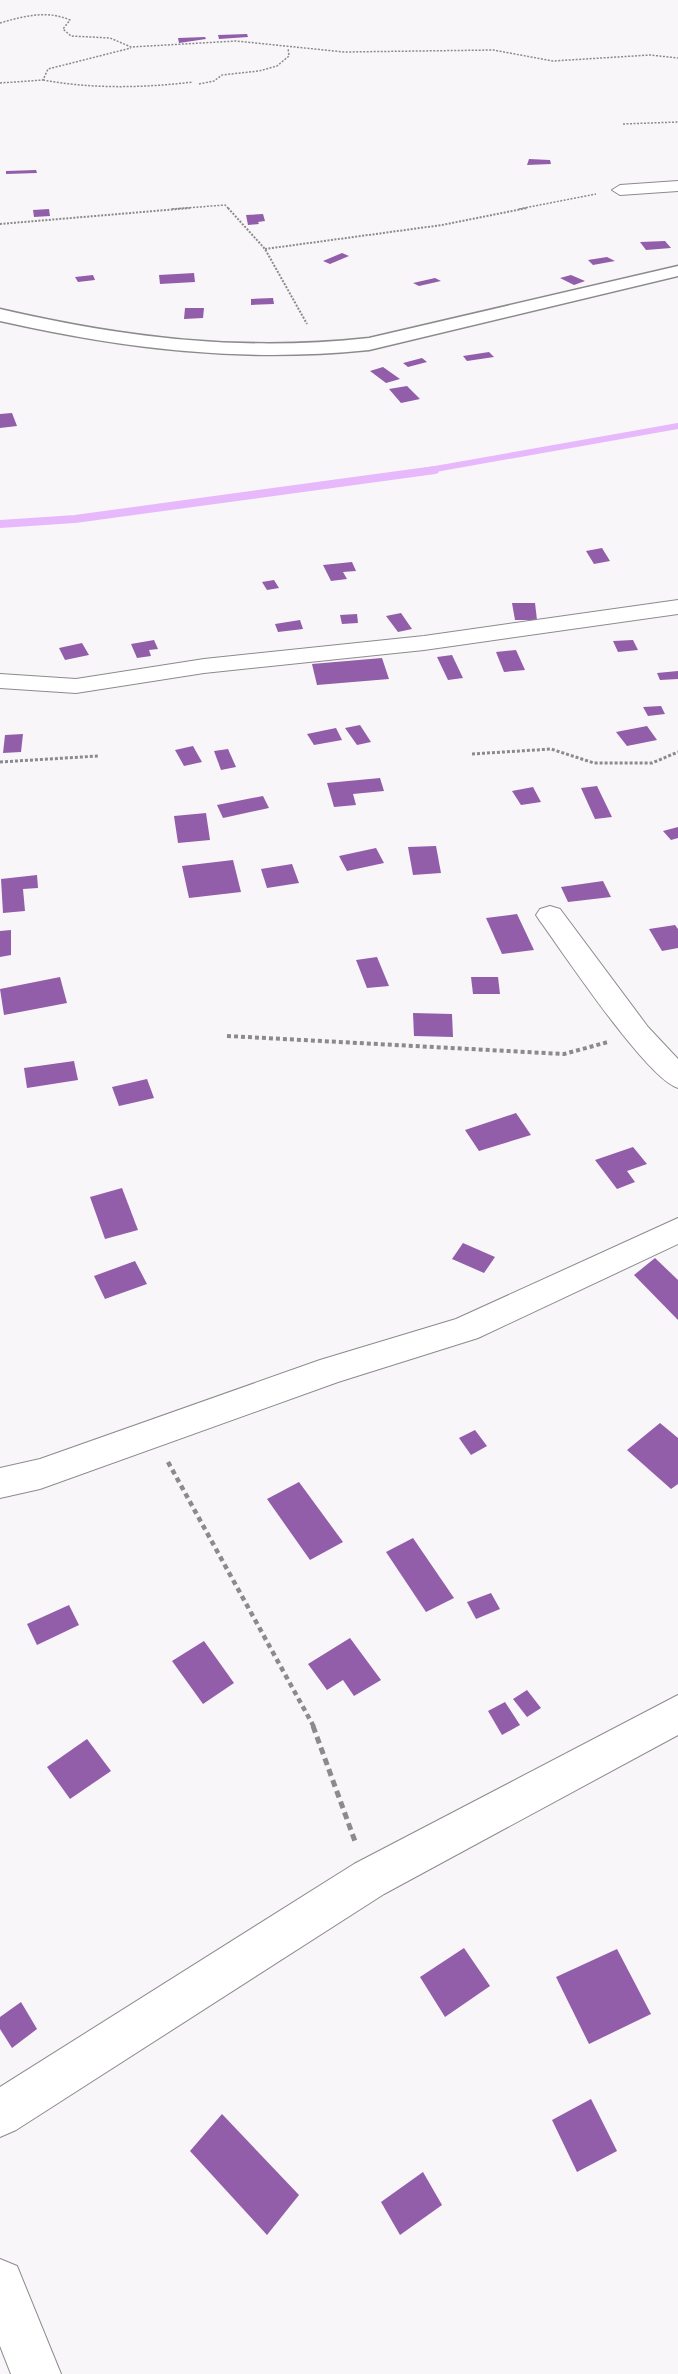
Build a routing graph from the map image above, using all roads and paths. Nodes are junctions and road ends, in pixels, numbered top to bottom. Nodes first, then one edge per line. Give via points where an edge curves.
1 (0, 23) edge
2 (131, 48) junction
3 (288, 48) junction
4 (678, 58) edge
5 (43, 80) junction
6 (193, 82) dead end
7 (0, 83) edge
8 (199, 84) dead end
9 (678, 122) edge
10 (623, 124) dead end
11 (678, 186) edge
12 (620, 190) joint
13 (0, 224) edge
14 (265, 249) junction
15 (678, 271) edge
16 (0, 315) edge
17 (321, 351) junction
18 (678, 608) edge
19 (0, 681) edge
20 (678, 752) edge
21 (472, 754) dead end
22 (98, 756) dead end
23 (0, 762) edge
24 (550, 915) dead end
25 (638, 1034) junction
26 (227, 1036) dead end
27 (678, 1078) edge
28 (678, 1230) edge
29 (153, 1435) junction
30 (0, 1483) edge
31 (678, 1714) edge
32 (369, 1879) junction
33 (0, 2114) edge
34 (0, 2283) edge
35 (36, 2374) edge

1 - 2 path via 60,14 70,20 63,29 71,36 110,38
2 - 3 path via 236,41
2 - 5 path via 48,69
3 - 4 path via 344,52 494,50 553,61 650,55
3 - 8 path via 289,56 277,66 222,75
5 - 6 path via 77,86
5 - 7 path
9 - 10 path
11 - 12 street
12 - 14 path via 442,225
13 - 14 path via 225,205
14 - 17 path
15 - 17 street via 369,344
16 - 17 street via 61,330 128,340 255,351
18 - 19 street via 424,644 204,666 76,686
20 - 21 path via 652,763 594,764 551,749
22 - 23 path
24 - 25 street
25 - 26 path via 564,1054
25 - 27 street
28 - 29 street via 466,1329 332,1370
29 - 30 street via 39,1474
29 - 32 path via 315,1729
31 - 32 street
32 - 33 street
34 - 35 street

